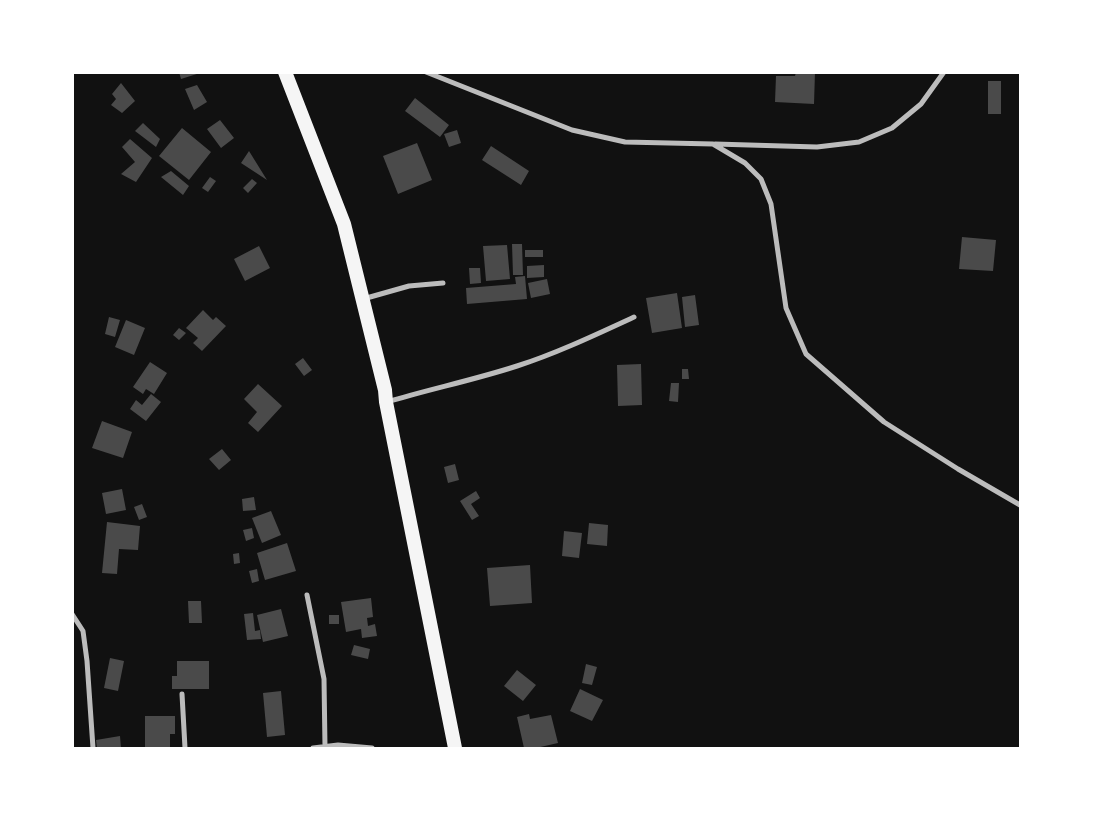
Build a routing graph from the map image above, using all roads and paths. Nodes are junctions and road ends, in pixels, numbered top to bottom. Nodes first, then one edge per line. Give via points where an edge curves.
1 (285, 72) edge
2 (426, 72) edge
3 (944, 72) edge
4 (713, 144) junction
5 (443, 284) dead end
6 (362, 299) junction
7 (634, 317) dead end
8 (386, 402) junction
9 (1020, 504) edge
10 (307, 595) dead end
11 (72, 614) edge
12 (182, 694) dead end
13 (325, 747) junction
14 (93, 748) edge
15 (185, 748) edge
16 (313, 748) edge
17 (372, 748) edge
18 (455, 748) edge

1 - 6 highway via 344,224
2 - 4 street via 572,130 625,142
3 - 4 street via 922,104 892,128 859,142 817,147
4 - 9 street via 745,163 761,179 770,204 786,308 806,354 884,422
5 - 6 street via 402,288
6 - 8 highway
7 - 8 street via 542,358
8 - 18 highway
10 - 13 street via 324,679
11 - 14 street via 83,631
12 - 15 street
13 - 16 street
13 - 17 street

